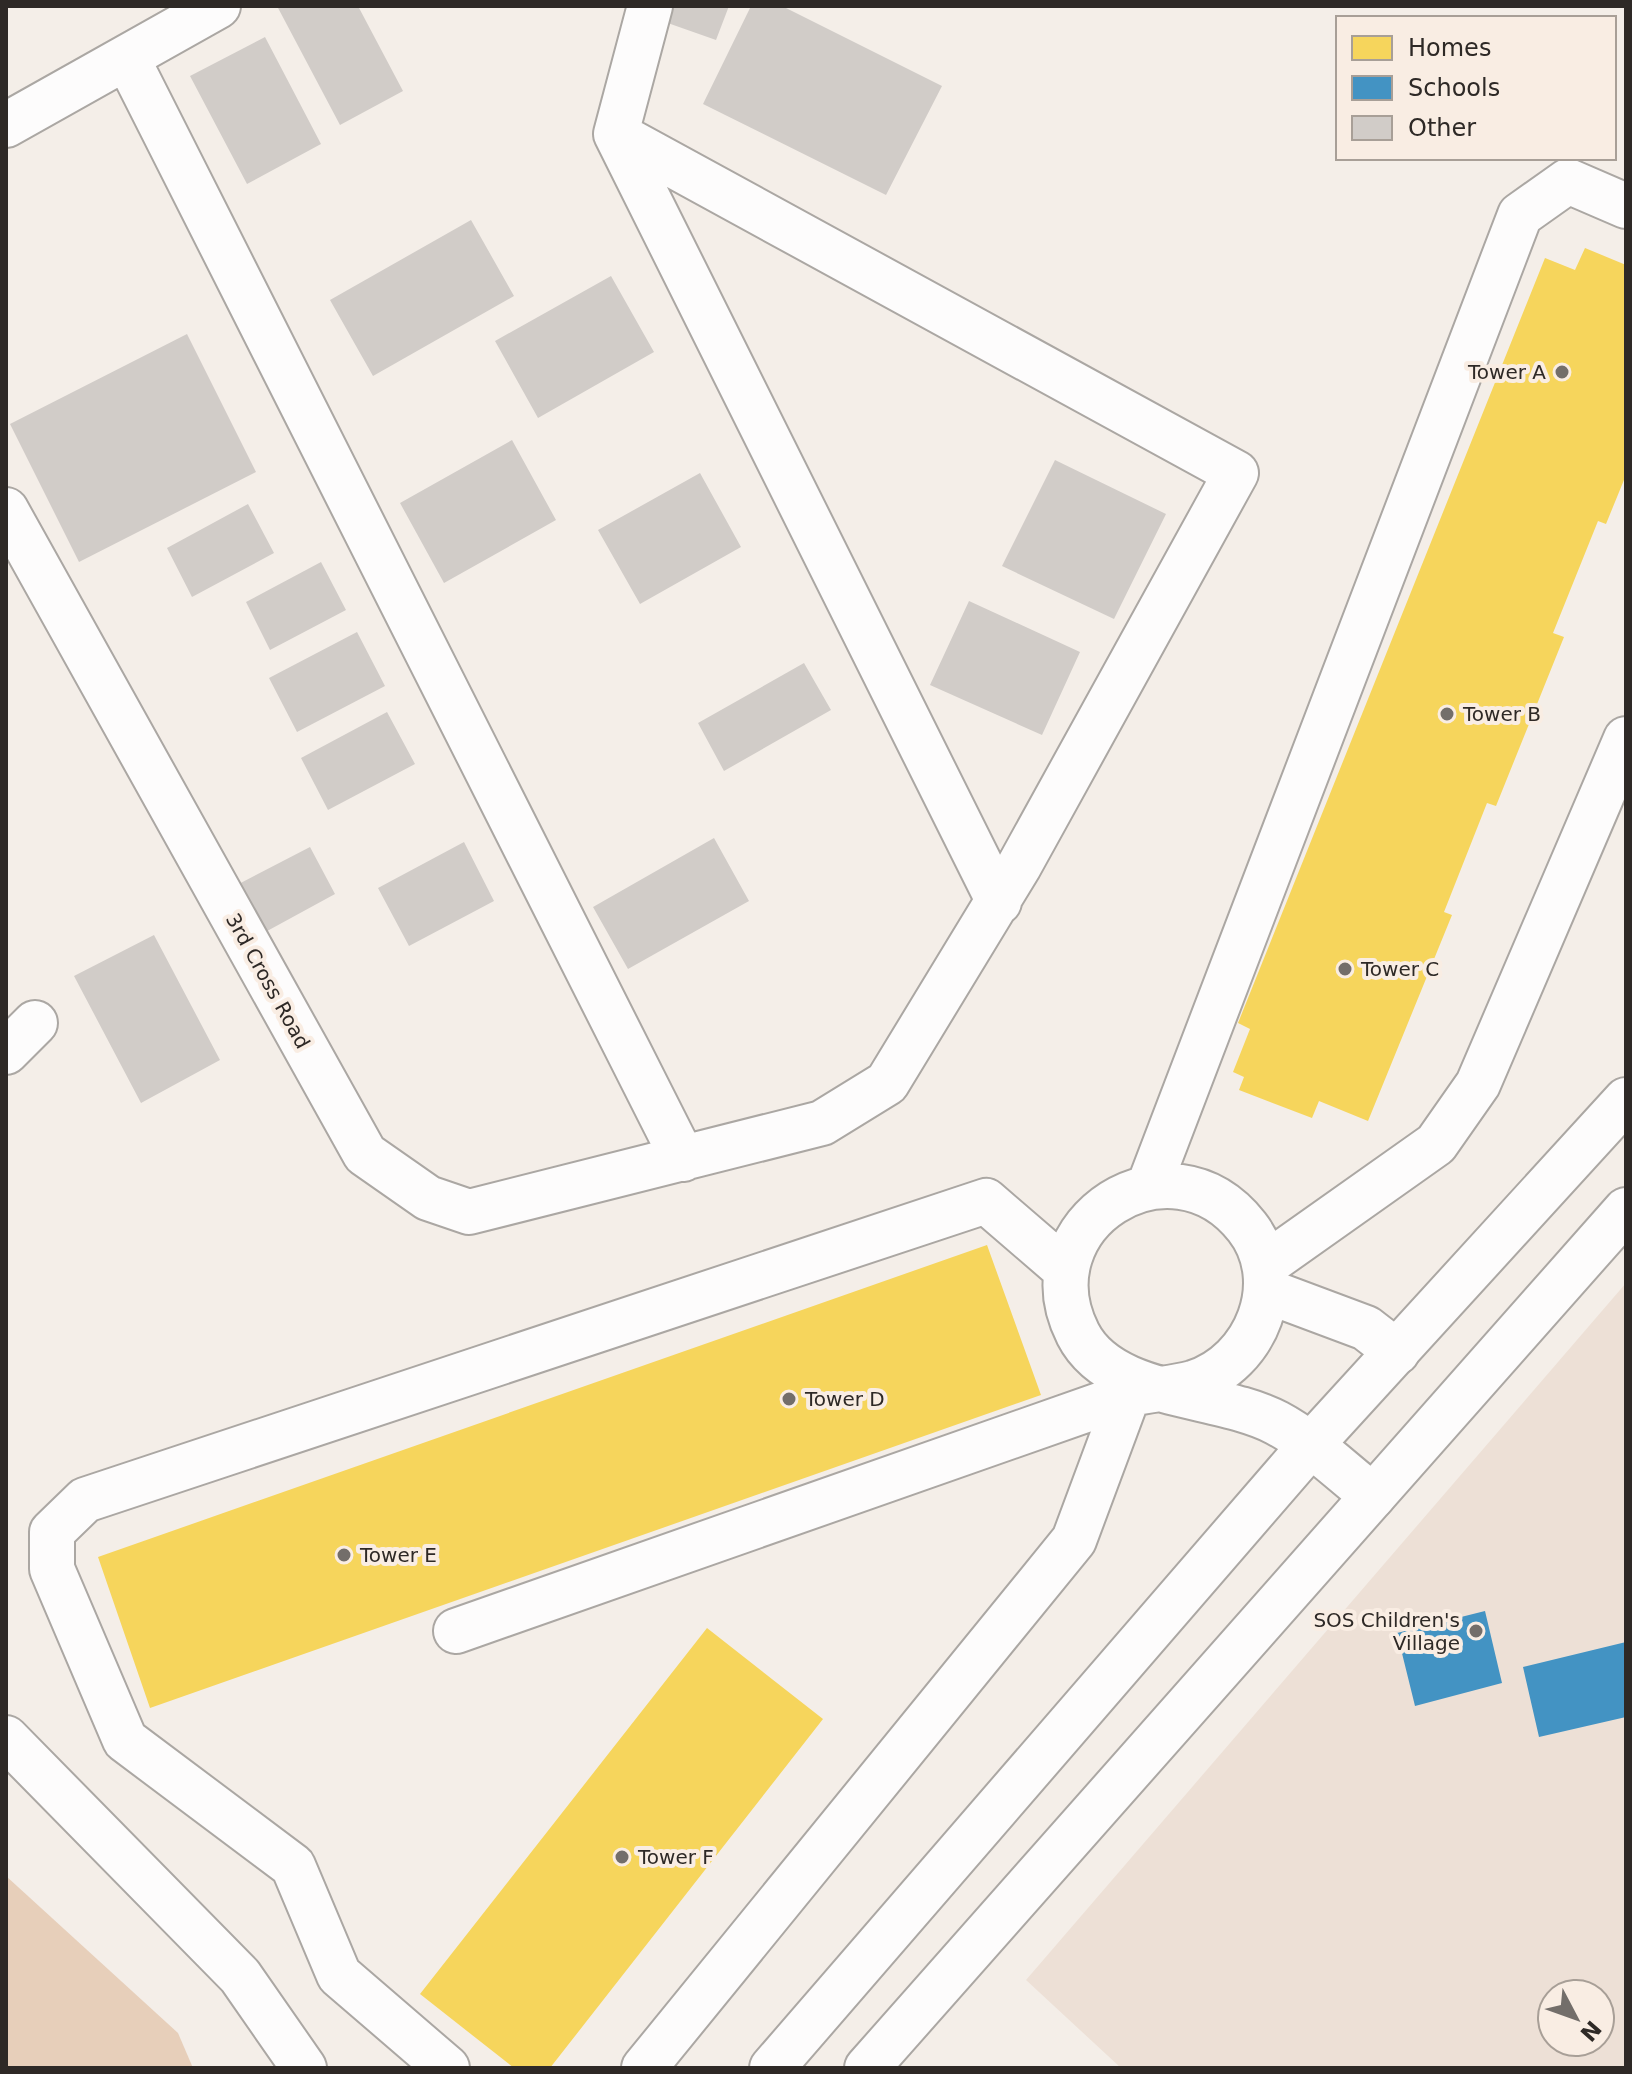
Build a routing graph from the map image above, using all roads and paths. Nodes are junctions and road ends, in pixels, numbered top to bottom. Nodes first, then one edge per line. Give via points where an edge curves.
1 (218, 6) edge
2 (650, 6) edge
3 (127, 58) junction
4 (6, 125) edge
5 (616, 134) junction
6 (1626, 206) edge
7 (6, 510) edge
8 (1626, 739) edge
9 (999, 902) junction
10 (1626, 1100) edge
11 (683, 1159) junction
12 (1149, 1186) junction
13 (1626, 1210) edge
14 (1066, 1270) junction
15 (1266, 1278) junction
16 (1397, 1352) junction
17 (1144, 1391) junction
18 (1309, 1447) junction
19 (1373, 1496) junction
20 (456, 1631) dead end
21 (6, 1738) edge
22 (304, 2068) edge
23 (447, 2068) edge
24 (644, 2068) edge
25 (772, 2068) edge
26 (867, 2068) edge

1 - 3 street
2 - 5 street
3 - 4 street
3 - 11 street
5 - 9 street
5 - 9 street, 3rd Cross Road via 1236,473
6 - 12 street via 1568,181 1520,215
7 - 11 street, 3rd Cross Road via 365,1154 428,1198 469,1212
8 - 15 street via 1478,1084 1436,1144
9 - 11 street, 3rd Cross Road via 887,1083 822,1123
10 - 16 street
12 - 14 street via 1120,1197 1095,1215 1076,1241
12 - 15 street via 1179,1186 1209,1195 1235,1212 1254,1236
13 - 19 street
14 - 17 street via 1067,1304 1078,1335 1092,1353
14 - 23 street via 986,1201 85,1500 52,1532 52,1569 125,1740 293,1866 339,1975
15 - 16 street via 1366,1328
15 - 17 street via 1262,1317 1247,1346 1192,1383
16 - 18 street
17 - 18 street via 1276,1422
17 - 20 street
17 - 24 street via 1074,1540
18 - 19 street
18 - 25 street
19 - 26 street
21 - 22 street via 240,1976

